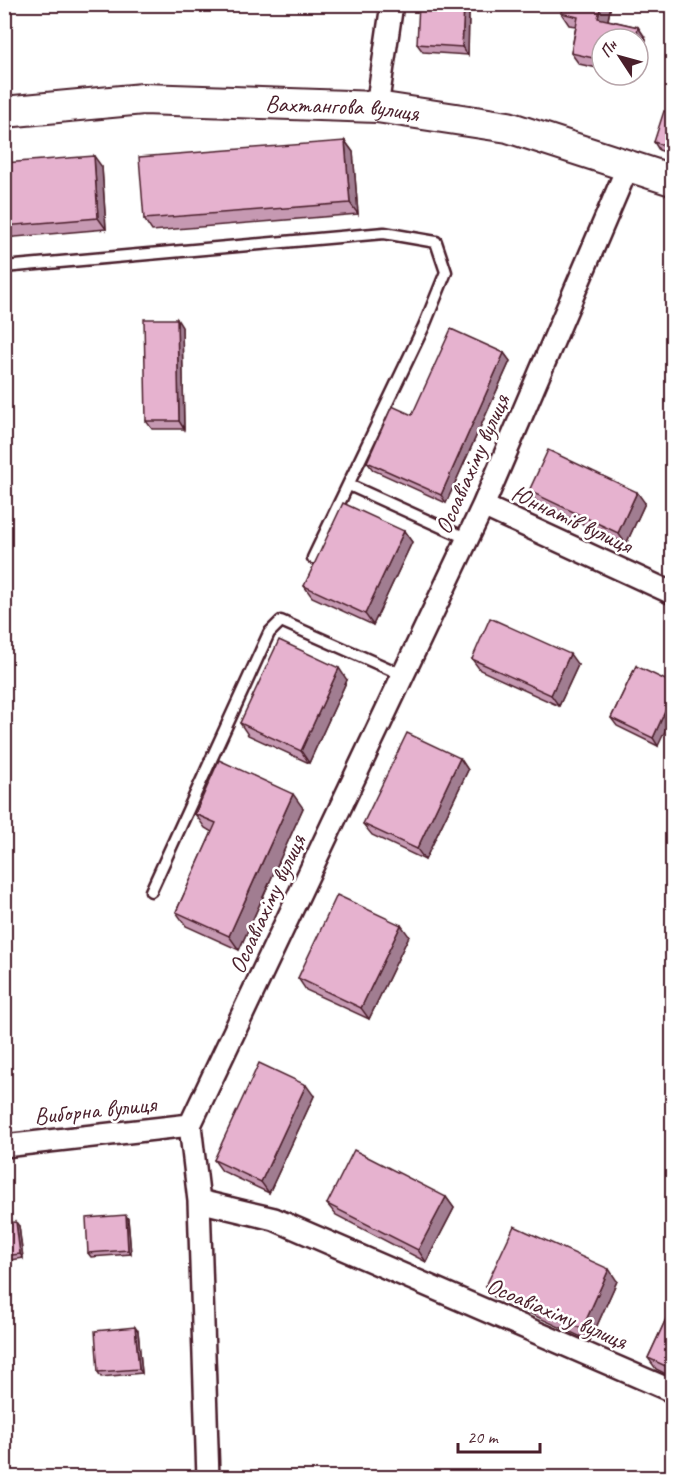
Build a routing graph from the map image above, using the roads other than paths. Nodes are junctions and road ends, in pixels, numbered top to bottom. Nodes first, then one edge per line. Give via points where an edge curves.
1 (392, 4) edge
2 (377, 107) junction
3 (4, 112) edge
4 (628, 166) junction
5 (672, 180) edge
6 (4, 267) edge
7 (350, 485) junction
8 (483, 506) junction
9 (468, 539) junction
10 (313, 558) dead end
11 (672, 593) edge
12 (403, 675) junction
13 (151, 891) dead end
14 (190, 1125) junction
15 (4, 1146) edge
16 (199, 1201) junction
17 (672, 1391) edge
18 (208, 1478) edge

1 - 2 street
2 - 3 main road, Вахтангова вулиця via 143,99
2 - 4 main road, Вахтангова вулиця via 508,127
4 - 5 main road, Вахтангова вулиця
4 - 8 street, Осоавіахіму вулиця
6 - 7 lane via 384,233 436,242 446,272
7 - 9 lane
7 - 10 lane
8 - 9 street, Осоавіахіму вулиця
8 - 11 street, Юннатів вулиця
9 - 12 street, Осоавіахіму вулиця
12 - 13 lane via 281,621 269,633
12 - 14 street, Осоавіахіму вулиця
14 - 15 street, Виборна вулиця
14 - 16 street
16 - 17 street, Осоавіахіму вулиця via 274,1219
16 - 18 street

